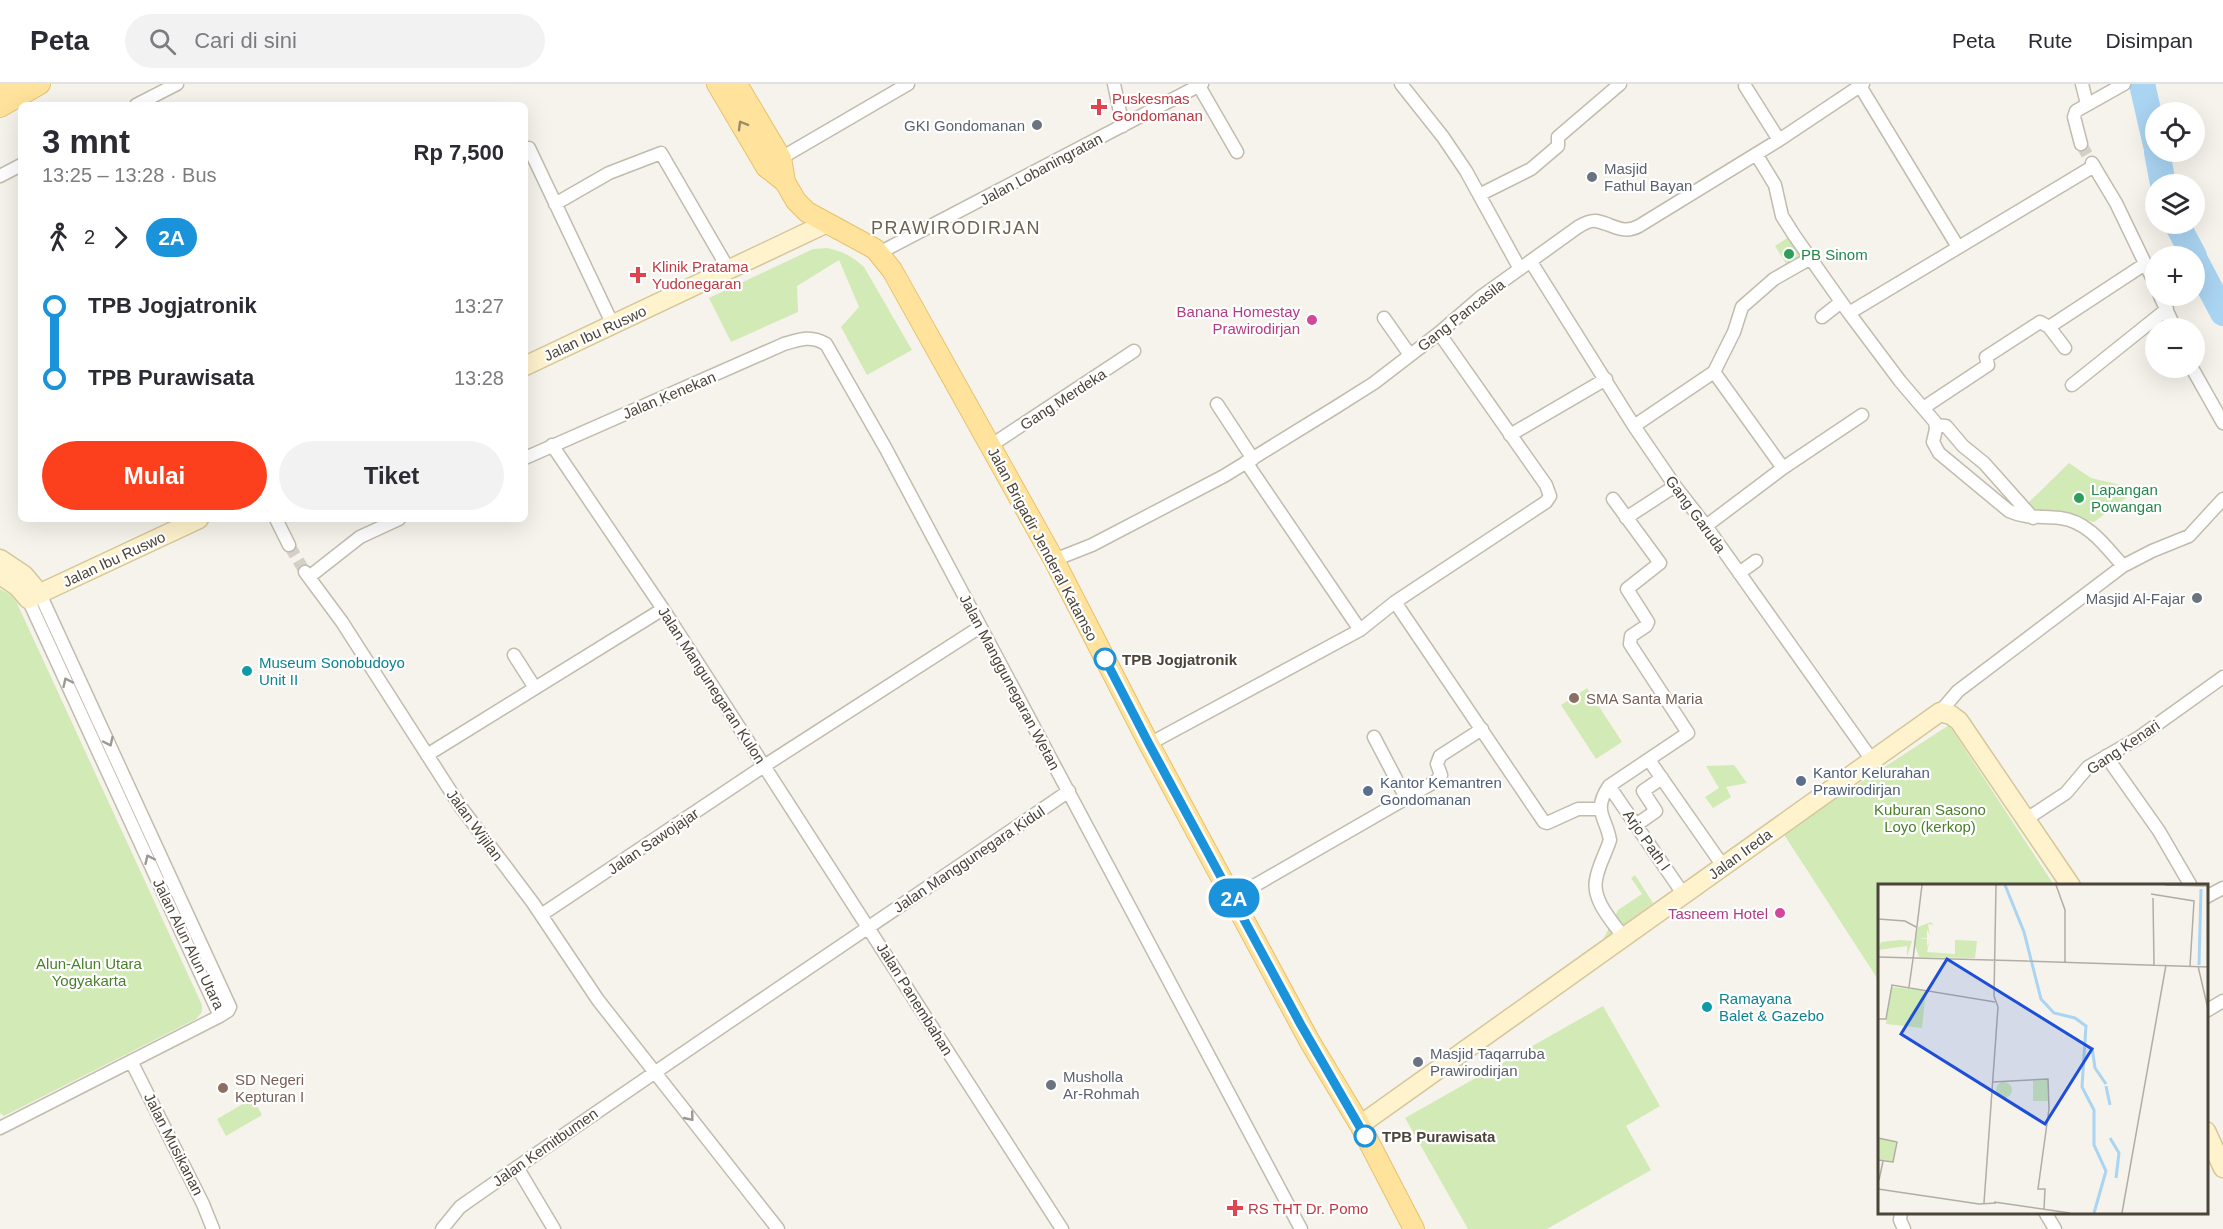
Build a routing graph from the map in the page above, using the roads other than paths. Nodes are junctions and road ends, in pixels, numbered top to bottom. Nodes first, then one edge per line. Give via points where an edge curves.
1 (177, 84) edge
2 (717, 84) edge
3 (737, 84) edge
4 (908, 84) edge
5 (1114, 84) edge
6 (1401, 84) edge
7 (1620, 84) edge
8 (2082, 84) edge
9 (2124, 84) edge
10 (1200, 85) edge
11 (1862, 85) edge
12 (1745, 86) dead end
13 (0, 91) edge
14 (28, 91) edge
15 (142, 102) edge
16 (2090, 102) junction
17 (0, 107) edge
18 (1123, 126) junction
19 (1779, 140) junction
20 (2081, 144) tunnel mouth
21 (529, 148) dead end
22 (1237, 153) dead end
23 (1756, 154) junction
24 (781, 158) junction
25 (18, 167) edge
26 (0, 176) edge
27 (785, 182) junction
28 (1481, 194) junction
29 (555, 204) junction
30 (828, 223) junction
31 (1958, 248) junction
32 (879, 253) junction
33 (1810, 258) junction
34 (1531, 262) junction
35 (2145, 264) joint
36 (1520, 269) junction
37 (729, 270) junction
38 (1841, 302) junction
39 (2165, 306) edge
40 (2167, 309) junction
41 (1849, 314) junction
42 (1822, 317) dead end
43 (1384, 318) dead end
44 (2171, 318) edge
45 (612, 325) junction
46 (2049, 327) junction
47 (1439, 333) junction
48 (814, 338) joint
49 (2065, 348) dead end
50 (1134, 351) dead end
51 (1410, 355) junction
52 (528, 365) edge
53 (1714, 372) junction
54 (2198, 378) edge
55 (1606, 380) junction
56 (2072, 385) dead end
57 (1218, 404) dead end
58 (1923, 408) junction
59 (1862, 415) dead end
60 (2223, 423) edge
61 (1936, 425) junction
62 (1634, 426) junction
63 (1510, 435) junction
64 (552, 445) junction
65 (990, 446) junction
66 (528, 457) edge
67 (1250, 461) junction
68 (1783, 468) junction
69 (1675, 486) junction
70 (1613, 499) dead end
71 (2223, 500) edge
72 (1626, 518) junction
73 (2033, 518) junction
74 (193, 522) edge
75 (278, 522) edge
76 (392, 522) edge
77 (1706, 526) junction
78 (289, 545) tunnel mouth
79 (0, 559) edge
80 (1054, 560) junction
81 (1756, 561) dead end
82 (2123, 566) junction
83 (1739, 573) junction
84 (0, 575) edge
85 (34, 596) junction
86 (1395, 602) junction
87 (663, 609) junction
88 (980, 627) junction
89 (1360, 630) junction
90 (514, 655) dead end
91 (2223, 677) edge
92 (535, 688) junction
93 (1940, 712) junction
94 (1482, 729) junction
95 (1374, 737) dead end
96 (1149, 744) junction
97 (427, 755) junction
98 (2106, 756) junction
99 (1649, 760) junction
100 (1872, 760) junction
101 (765, 766) junction
102 (1662, 778) junction
103 (1610, 786) junction
104 (1069, 791) junction
105 (1406, 798) junction
106 (1601, 809) junction
107 (2025, 820) junction
108 (1636, 825) junction
109 (1723, 866) junction
110 (2070, 884) edge
111 (2190, 884) edge
112 (2223, 888) edge
113 (1684, 895) junction
114 (2208, 896) edge
115 (1233, 898) junction
116 (541, 915) junction
117 (870, 927) junction
118 (1624, 938) junction
119 (2223, 1001) edge
120 (2208, 1010) edge
121 (131, 1061) junction
122 (653, 1071) junction
123 (1360, 1125) junction
124 (0, 1128) edge
125 (2208, 1135) edge
126 (517, 1167) junction
127 (2223, 1168) edge
128 (1901, 1214) edge
129 (2046, 1214) edge
130 (213, 1229) edge
131 (442, 1229) edge
132 (554, 1229) edge
133 (778, 1229) edge
134 (1062, 1229) edge
135 (1300, 1229) edge
136 (1414, 1229) edge
137 (1904, 1229) edge
138 (2055, 1229) edge

1 - 15 street
27 -> 2 main road, Jalan Brigadir Jenderal Katamso via 766,167
3 - 24 main road, Jalan Brigadir Jenderal Katamso
4 - 24 street
5 - 18 street
6 - 28 street via 1452,149
7 - 28 street via 1558,138 1558,146 1531,169
8 - 16 street
9 - 16 street
10 - 18 street, Jalan Lobaningratan
10 - 22 street
11 - 19 street, Gang Pancasila
11 - 31 street
12 - 19 street
13 - 14 main road
14 - 17 main road
16 - 20 street via 2074,114
18 - 32 street, Jalan Lobaningratan
19 - 23 street, Gang Pancasila
21 - 29 street
23 - 33 street via 1777,190 1782,216
23 - 34 street, Gang Pancasila via 1634,228 1624,230 1588,222
24 - 27 main road, Jalan Brigadir Jenderal Katamso
25 - 26 street
27 - 30 main road, Jalan Brigadir Jenderal Katamso via 801,207
28 - 36 street
29 - 37 street via 609,173 661,153
29 - 45 street
30 - 32 main road, Jalan Brigadir Jenderal Katamso
30 - 37 street, Jalan Ibu Ruswo
31 - 35 street via 2093,165
31 - 41 street
32 - 65 main road, Jalan Brigadir Jenderal Katamso
33 - 38 street
33 - 53 street via 1774,279 1742,307
34 - 36 street, Gang Pancasila
34 - 55 street, Gang Garuda
35 - 46 street
36 - 47 street, Gang Pancasila
37 - 45 street, Jalan Ibu Ruswo
38 - 41 street
38 - 42 street
39 - 40 street
40 - 44 street
40 - 56 street
41 - 58 street
43 - 51 street
45 - 52 street, Jalan Ibu Ruswo
46 - 49 street
46 - 58 street via 2040,322 2035,325 1986,357 1988,365
47 - 51 street, Gang Pancasila
47 - 63 street
48 - 64 street, Jalan Kenekan via 784,344
48 - 88 street, Jalan Manggunegaran Wetan via 826,344 834,355
50 - 65 street, Gang Merdeka
51 - 67 street, Gang Pancasila via 1374,383
53 - 62 street
53 - 68 street
54 - 60 street
55 - 62 street, Gang Garuda
55 - 63 street
57 - 67 street
58 - 61 street
59 - 68 street
61 - 73 street via 1946,426 1976,454
61 - 73 street via 1933,442 1938,453 2009,511
62 - 69 street, Gang Garuda
63 - 86 street via 1549,491 1549,499
64 - 66 street, Jalan Kenekan
64 - 87 street, Jalan Mangunegaran Kulon
65 - 80 main road, Jalan Brigadir Jenderal Katamso
67 - 80 street, Gang Pancasila
67 - 89 street
68 - 77 street
69 - 72 street
69 - 77 street, Gang Garuda
70 - 72 street
71 - 82 street via 2189,536
72 - 99 street via 1660,563 1627,589 1648,622 1631,636 1630,644 1688,733
73 - 82 street via 2079,523
74 - 85 street, Jalan Ibu Ruswo
75 - 78 street
76 - 97 street, Jalan Wijilan via 360,537 307,575 342,622
77 - 83 street, Gang Garuda
79 - 85 street, Jalan Alun Alun Utara via 24,575
80 - 96 main road, Jalan Brigadir Jenderal Katamso
81 - 83 street
82 - 93 street via 1958,691
83 - 100 street, Gang Garuda
84 - 85 street, Jalan Alun Alun Utara
85 - 121 street, Jalan Alun Alun Utara via 113,766 220,1016
86 - 89 street
86 - 94 street
87 - 92 street
87 - 101 street, Jalan Mangunegaran Kulon
88 - 101 street, Jalan Sawojajar
88 - 104 street, Jalan Manggunegaran Wetan
89 - 96 street
90 - 92 street
91 - 98 street, Gang Kenari
92 - 97 street
93 - 100 street, Jalan Ireda
93 - 107 street via 1959,721
94 - 105 street via 1440,756 1440,778
94 - 106 street via 1546,824 1578,809
95 - 105 street
96 - 115 main road, Jalan Brigadir Jenderal Katamso
97 - 116 street, Jalan Wijilan
98 - 107 street, Gang Kenari via 2088,767 2066,793
98 - 111 street
99 - 102 street
99 - 103 street
100 - 109 street, Jalan Ireda
101 - 116 street, Jalan Sawojajar
101 - 117 street, Jalan Mangunegaran Kulon
102 - 108 street via 1644,790 1656,811
102 - 109 street
103 - 106 street
103 - 108 street, Arjo Path I
104 - 117 street, Jalan Manggunegara Kidul
104 - 135 street, Jalan Manggunegaran Wetan
105 - 115 street
106 - 118 street via 1610,840 1595,889
107 - 110 street
108 - 113 street, Arjo Path I
109 - 113 street, Jalan Ireda
112 - 114 street
113 - 118 street, Jalan Ireda
115 - 123 main road, Jalan Brigadir Jenderal Katamso via 1310,1042
116 - 122 street, Jalan Wijilan via 598,1000
117 - 122 street, Jalan Panembahan
117 - 134 street, Jalan Panembahan
118 - 123 street, Jalan Ireda
119 - 120 street
121 - 124 street
121 - 130 street, Jalan Musikanan
122 - 126 street, Jalan Kemitbumen
122 -> 133 street, Jalan Wijilan
123 - 136 main road, Jalan Brigadir Jenderal Katamso
125 - 127 street
126 - 131 street, Jalan Kemitbumen via 460,1207
126 - 132 street
128 - 137 street
129 - 138 street

